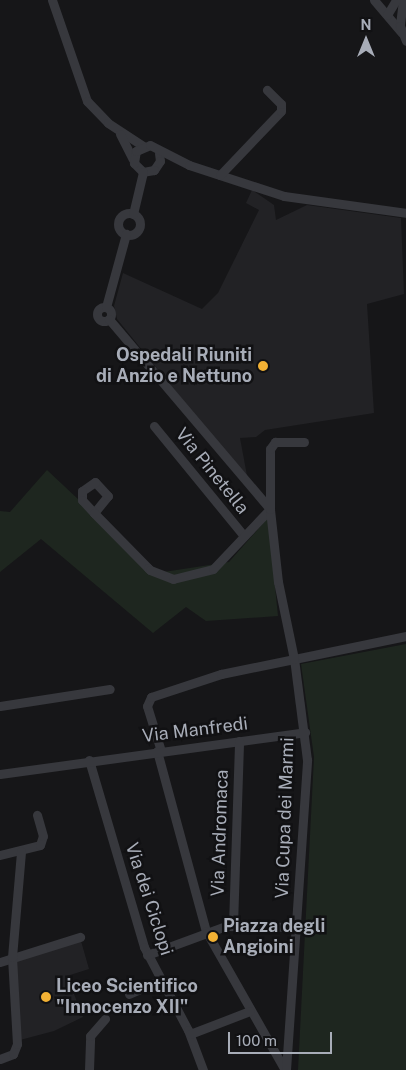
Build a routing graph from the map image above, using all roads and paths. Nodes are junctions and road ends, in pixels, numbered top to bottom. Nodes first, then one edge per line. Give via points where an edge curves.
1 (52, 0) edge
2 (374, 0) edge
3 (396, 0) edge
4 (402, 5) edge
5 (387, 15) junction
6 (404, 37) edge
7 (268, 90) dead end
8 (118, 131) junction
9 (143, 146) junction
10 (159, 153) junction
11 (133, 159) junction
12 (189, 165) junction
13 (156, 168) junction
14 (143, 172) junction
15 (220, 175) junction
16 (406, 213) edge
17 (133, 214) junction
18 (126, 234) junction
19 (154, 426) dead end
20 (304, 442) dead end
21 (270, 509) junction
22 (94, 513) dead end
23 (244, 536) junction
24 (406, 636) edge
25 (294, 659) junction
26 (110, 689) dead end
27 (0, 706) edge
28 (305, 732) junction
29 (239, 741) junction
30 (159, 751) junction
31 (89, 760) junction
32 (0, 774) edge
33 (37, 815) dead end
34 (21, 851) junction
35 (0, 855) edge
36 (233, 925) junction
37 (297, 927) junction
38 (206, 931) junction
39 (80, 937) dead end
40 (147, 954) junction
41 (12, 957) junction
42 (0, 962) edge
43 (162, 980) junction
44 (129, 994) dead end
45 (250, 1011) junction
46 (105, 1019) dead end
47 (190, 1034) junction
48 (0, 1059) edge
49 (88, 1070) edge
50 (203, 1070) edge
51 (285, 1070) edge

1 - 8 street via 87,101
2 - 5 street
3 - 5 street
4 - 5 street
4 - 6 street
5 - 6 street
7 - 15 street via 281,104 281,111
8 - 9 street
8 - 11 street
9 - 10 street via 154,147
9 - 11 street
10 - 12 street
10 - 13 street
11 - 14 street
12 - 13 street
12 - 15 street
13 - 14 street
14 - 17 street
15 - 16 street via 292,198
17 - 18 street via 139,227 132,234
17 - 18 street via 119,221
18 - 21 street via 106,307 99,308 96,314 100,320 109,319
19 - 23 street, Via Pinetella
20 - 21 street, Via Cupa dei Marmi via 271,445
21 - 23 street, Via Pinetella
21 - 25 street, Via Cupa dei Marmi via 279,594
22 - 23 street, Via Pinetella via 150,570 164,578 203,573 226,556
24 - 25 street
25 - 28 street, Via Cupa dei Marmi
25 - 30 street via 218,675 151,697 148,709
26 - 27 street
28 - 29 street, Via Manfredi
28 - 37 street, Via Cupa dei Marmi via 307,760
29 - 30 street, Via Manfredi
29 - 36 street, Via Andromaca
30 - 31 street, Via Manfredi
30 - 38 street
31 - 32 street, Via Manfredi
31 - 40 street, Via dei Ciclopi
33 - 34 street via 42,841
34 - 35 street
34 - 41 street
36 - 37 street
36 - 38 street
37 - 51 street, Via Cupa dei Marmi
38 - 40 street
38 - 45 street
39 - 41 street
40 - 43 street, Via dei Ciclopi
41 - 42 street
41 - 48 street via 16,1051
43 - 44 street
43 - 47 street, Via dei Ciclopi
45 - 47 street
45 - 51 street
46 - 49 street via 90,1036
47 - 50 street, Via dei Ciclopi

